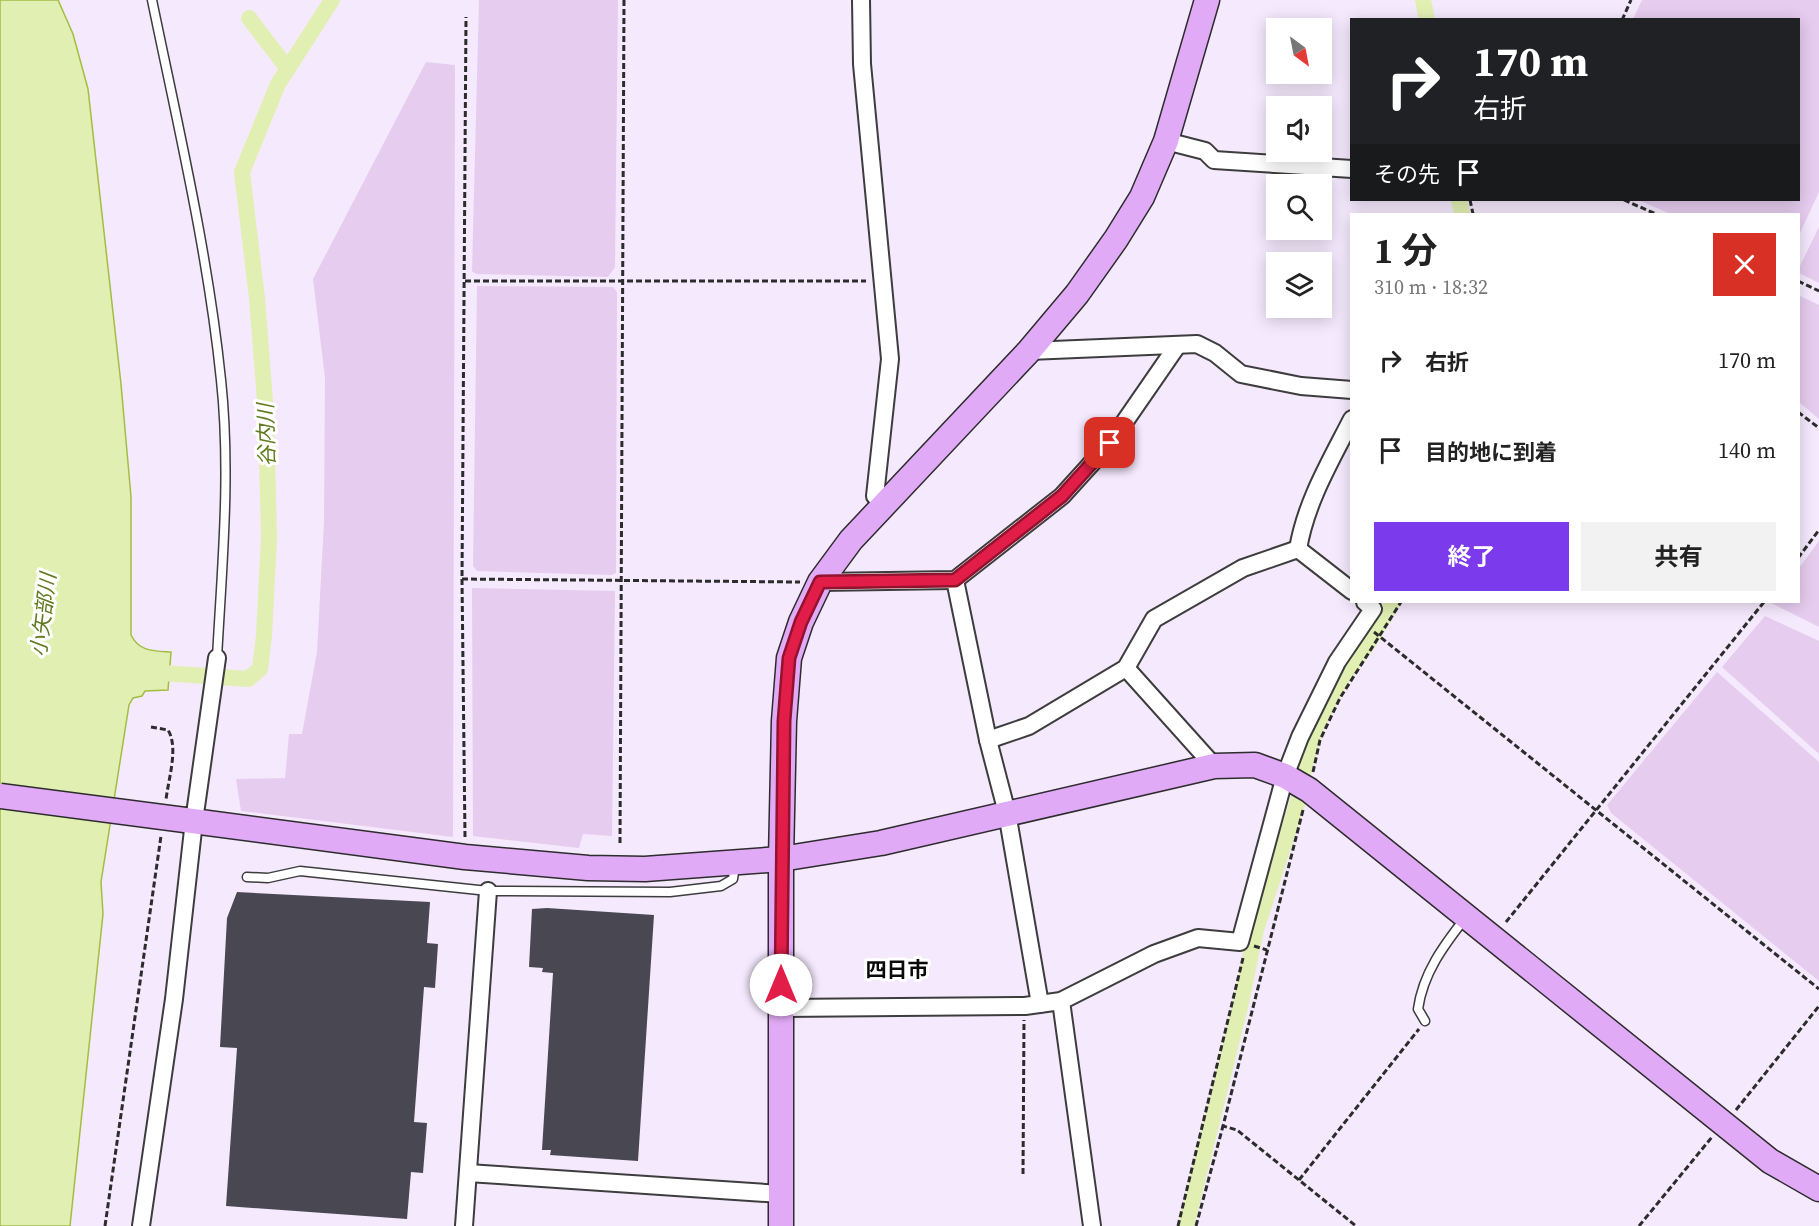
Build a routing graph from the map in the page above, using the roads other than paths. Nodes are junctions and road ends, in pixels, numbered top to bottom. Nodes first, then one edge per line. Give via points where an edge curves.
1 (152, 0) edge
2 (861, 0) edge
3 (1207, 0) edge
4 (1166, 141) junction
5 (1350, 169) edge
6 (1177, 346) junction
7 (1029, 351) junction
8 (1350, 390) edge
9 (1350, 423) edge
10 (882, 505) junction
11 (1298, 549) junction
12 (955, 580) junction
13 (820, 582) junction
14 (1350, 589) edge
15 (1366, 603) edge
16 (217, 658) joint
17 (1126, 668) junction
18 (988, 740) junction
19 (1214, 766) junction
20 (1298, 784) junction
21 (0, 796) edge
22 (1007, 813) junction
23 (181, 817) junction
24 (781, 860) junction
25 (735, 862) junction
26 (247, 877) dead end
27 (488, 891) junction
28 (1466, 916) junction
29 (1061, 1001) junction
30 (1032, 1005) junction
31 (781, 1008) junction
32 (1425, 1021) road end
33 (468, 1173) junction
34 (1819, 1189) edge
35 (781, 1194) junction
36 (141, 1226) edge
37 (464, 1226) edge
38 (781, 1226) edge
39 (1092, 1226) edge

1 - 16 lane via 199,231 221,380 226,460
2 - 10 street via 862,64 890,359 874,496
3 - 4 street
4 - 5 street via 1205,151 1214,160
4 - 7 street via 1142,197 1116,239
6 - 7 street
6 - 8 street via 1197,344 1241,374 1301,386
6 - 12 street via 1110,443 1062,496
7 - 10 street
9 - 11 street via 1302,523
10 - 13 street
11 - 14 street
11 - 17 street via 1243,568 1154,619
12 - 13 street
12 - 18 street
13 - 24 street via 789,658
15 - 20 street via 1373,609 1337,662 1300,737
16 - 23 street
17 - 18 street via 1029,726
17 - 19 street
18 - 22 street
19 - 20 street via 1255,765
19 - 22 street
20 - 28 street
20 - 29 street via 1240,942 1198,938 1154,954
21 - 23 street, bridge
22 - 24 street via 881,843
22 - 30 street
23 - 25 street via 465,857 588,868 645,869
23 - 36 street via 174,999
24 - 25 street
24 - 31 street
25 - 27 lane via 732,879 720,886 670,892
26 - 27 lane via 300,872
27 - 33 street
28 - 32 lane via 1427,974 1418,1009
28 - 34 street via 1770,1161
29 - 30 street
29 - 39 street
30 - 31 street
31 - 35 street
33 - 35 street
33 - 37 street
35 - 38 street

